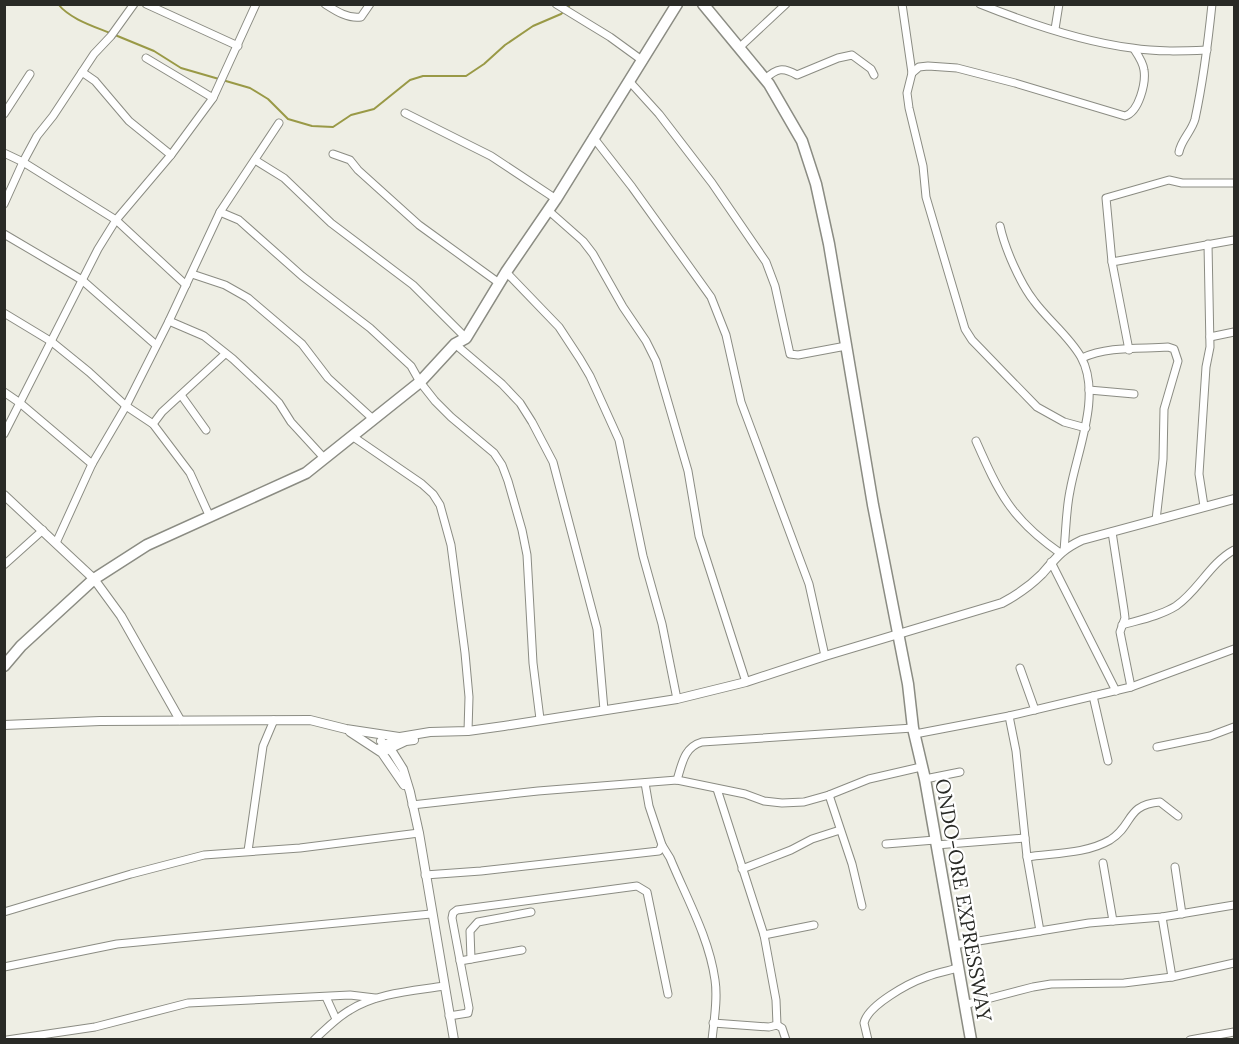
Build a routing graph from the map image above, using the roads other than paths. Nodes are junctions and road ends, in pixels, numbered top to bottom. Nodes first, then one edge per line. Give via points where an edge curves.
1 (134, 4) edge
2 (146, 4) edge
3 (256, 4) edge
4 (325, 4) edge
5 (370, 4) edge
6 (677, 4) edge
7 (703, 4) edge
8 (786, 4) edge
9 (902, 4) edge
10 (980, 4) edge
11 (1059, 4) edge
12 (1212, 4) edge
13 (560, 7) edge
14 (1055, 29) junction
15 (238, 46) junction
16 (740, 47) junction
17 (1134, 49) junction
18 (1207, 50) junction
19 (146, 58) dead end
20 (643, 61) junction
21 (82, 72) junction
22 (912, 73) junction
23 (30, 74) dead end
24 (874, 75) dead end
25 (765, 79) junction
26 (630, 82) junction
27 (213, 98) junction
28 (405, 113) dead end
29 (4, 114) edge
30 (279, 123) dead end
31 (593, 137) junction
32 (1179, 152) dead end
33 (4, 153) edge
34 (333, 154) dead end
35 (171, 155) junction
36 (255, 160) junction
37 (23, 162) junction
38 (1234, 183) edge
39 (556, 199) junction
40 (4, 204) edge
41 (549, 211) junction
42 (220, 212) junction
43 (116, 220) junction
44 (1000, 226) dead end
45 (4, 234) edge
46 (1234, 240) edge
47 (1208, 244) junction
48 (1112, 262) junction
49 (506, 272) junction
50 (192, 274) junction
51 (82, 280) junction
52 (499, 283) junction
53 (186, 285) junction
54 (4, 313) edge
55 (169, 321) junction
56 (1234, 332) edge
57 (1210, 337) junction
58 (466, 338) junction
59 (52, 342) junction
60 (455, 344) junction
61 (156, 345) junction
62 (846, 346) junction
63 (1130, 350) junction
64 (225, 354) junction
65 (1082, 358) junction
66 (420, 382) junction
67 (1089, 390) junction
68 (4, 392) edge
69 (1134, 394) dead end
70 (181, 395) junction
71 (20, 403) junction
72 (126, 406) junction
73 (373, 419) junction
74 (153, 424) junction
75 (1086, 428) junction
76 (206, 430) dead end
77 (4, 434) edge
78 (352, 436) junction
79 (976, 441) dead end
80 (324, 458) junction
81 (92, 464) junction
82 (4, 495) edge
83 (1234, 500) edge
84 (1204, 506) junction
85 (209, 515) junction
86 (1156, 520) junction
87 (43, 530) junction
88 (1112, 532) junction
89 (56, 543) junction
90 (1234, 550) edge
91 (1062, 551) junction
92 (1051, 562) junction
93 (4, 565) edge
94 (94, 579) junction
95 (1122, 626) junction
96 (898, 633) junction
97 (1234, 649) edge
98 (825, 656) junction
99 (4, 666) edge
100 (1020, 668) dead end
101 (747, 682) junction
102 (1131, 687) junction
103 (1116, 691) junction
104 (1093, 696) junction
105 (677, 699) junction
106 (603, 710) junction
107 (1035, 710) junction
108 (1009, 716) junction
109 (540, 719) junction
110 (180, 720) junction
111 (273, 720) junction
112 (4, 725) edge
113 (1234, 728) edge
114 (346, 729) junction
115 (468, 731) junction
116 (914, 731) junction
117 (361, 732) junction
118 (403, 739) junction
119 (1157, 747) dead end
120 (384, 749) junction
121 (1107, 761) dead end
122 (921, 767) junction
123 (403, 769) junction
124 (960, 772) dead end
125 (925, 779) junction
126 (677, 780) junction
127 (645, 783) junction
128 (717, 789) junction
129 (410, 792) junction
130 (829, 795) junction
131 (412, 805) junction
132 (1178, 816) dead end
133 (840, 830) junction
134 (419, 833) junction
135 (1025, 838) junction
136 (936, 843) junction
137 (886, 844) dead end
138 (662, 845) junction
139 (248, 851) junction
140 (1027, 857) junction
141 (1103, 863) dead end
142 (1175, 867) dead end
143 (742, 869) junction
144 (425, 875) junction
145 (1234, 905) edge
146 (862, 906) dead end
147 (4, 912) edge
148 (531, 912) dead end
149 (431, 914) junction
150 (1182, 914) junction
151 (1162, 917) junction
152 (1113, 921) junction
153 (814, 925) dead end
154 (1040, 931) junction
155 (764, 935) junction
156 (954, 945) junction
157 (522, 951) dead end
158 (471, 959) junction
159 (460, 961) junction
160 (1234, 963) edge
161 (4, 967) edge
162 (958, 968) junction
163 (1172, 977) junction
164 (444, 986) junction
165 (668, 994) dead end
166 (326, 997) junction
167 (375, 998) junction
168 (964, 1005) junction
169 (449, 1016) junction
170 (336, 1019) junction
171 (713, 1023) junction
172 (777, 1024) junction
173 (1234, 1032) edge
174 (56, 1037) edge
175 (7, 1040) edge
176 (314, 1040) edge
177 (454, 1040) edge
178 (712, 1040) edge
179 (786, 1040) edge
180 (868, 1040) edge
181 (970, 1040) edge
182 (1191, 1040) edge

1 - 21 street
2 - 15 street
3 - 15 street
4 - 5 street via 356,18
6 - 20 main road
7 - 16 main road, ONDO-ORE EXPRESSWAY
8 - 16 street
9 - 22 street
10 - 14 street
11 - 14 street
12 - 18 street
13 - 20 street
14 - 17 street
15 - 27 street
16 - 25 main road, ONDO-ORE EXPRESSWAY
17 - 18 street
17 - 22 street via 1144,68 1144,77 1134,110 1125,116 957,68 919,67
18 - 32 street via 1194,122
19 - 27 street
20 - 26 main road
21 - 35 street via 95,81 134,126
21 - 37 street
22 - 75 street via 907,93 926,197 965,329 1037,407 1064,422
23 - 29 street
24 - 25 street via 852,55 797,75 778,69
25 - 62 main road, ONDO-ORE EXPRESSWAY via 794,123 809,158 823,212
26 - 31 main road
26 - 62 street via 712,183 766,262 790,354 798,356
27 - 35 street
28 - 39 street via 491,156
30 - 36 street
31 - 39 main road
31 - 98 street via 711,297 726,335 741,402 809,584
33 - 37 street
34 - 52 street via 350,160 420,225
35 - 43 street
36 - 42 street
36 - 58 street via 284,178 340,231 413,285
37 - 40 street
37 - 43 street
38 - 48 street via 1169,180 1106,198
39 - 41 main road
41 - 49 main road
41 - 101 street via 593,254 656,361 688,471 699,536
42 - 50 street
42 - 66 street via 239,220 294,270 370,328 411,366
43 - 51 street
43 - 53 street
44 - 65 street via 1032,299
45 - 51 street
46 - 47 street
47 - 48 street
47 - 57 street
48 - 63 street
49 - 52 main road
49 - 105 street via 559,327 590,376 619,440
50 - 53 street
50 - 73 street via 248,298 302,344 328,378
51 - 59 street
51 - 61 street
52 - 58 main road
53 - 55 street
54 - 59 street
55 - 61 street
55 - 64 street via 204,336
56 - 57 street
57 - 84 street via 1199,462
58 - 60 main road
59 - 71 street
59 - 72 street
60 - 66 main road
60 - 106 street via 520,403 553,462 597,629
61 - 72 street
62 - 96 main road, ONDO-ORE EXPRESSWAY
63 - 65 street via 1108,350
63 - 86 street via 1168,347 1177,354 1177,368 1164,409 1164,459
64 - 70 street
64 - 80 street via 279,403
65 - 67 street
66 - 73 main road
66 - 109 street via 452,417 494,453 508,481 527,555
67 - 69 street
67 - 75 street
68 - 71 street
70 - 74 street
70 - 76 street
71 - 77 street
71 - 81 street
72 - 74 street
72 - 81 street
73 - 78 main road
74 - 85 street via 190,473
75 - 91 street via 1069,493
78 - 80 main road
78 - 115 street via 422,484 440,505 459,599 469,697
79 - 91 street via 1005,501 1033,533
80 - 85 main road via 306,472
81 - 89 street
82 - 87 street
83 - 84 street
84 - 86 street
85 - 94 main road via 147,545
86 - 88 street
87 - 89 street
87 - 93 street
88 - 91 street via 1082,540
88 - 95 street via 1125,618
89 - 94 street
90 - 95 street via 1221,558 1176,606
91 - 92 street
92 - 96 street via 1040,576 1002,603
92 - 103 street
94 - 99 main road
94 - 110 street via 121,616
95 - 102 street
96 - 98 street
96 - 116 main road, ONDO-ORE EXPRESSWAY
97 - 102 street
98 - 101 street
100 - 107 street
101 - 105 street
102 - 103 street
103 - 104 street
104 - 107 street
104 - 121 street
105 - 106 street
106 - 109 street
107 - 108 street
108 - 116 street
108 - 135 street
109 - 115 street
110 - 111 street
110 - 112 street
111 - 114 street via 310,720
111 - 139 street via 263,746
113 - 119 street
114 - 117 street
114 - 120 street
115 - 118 street via 430,732 420,738
116 - 122 main road, ONDO-ORE EXPRESSWAY
116 - 126 street via 702,742 685,754
117 - 118 street
117 - 120 street
118 - 120 street
118 - 123 street
120 - 123 street
120 - 129 street
122 - 125 main road, ONDO-ORE EXPRESSWAY
122 - 130 street via 868,779
123 - 129 street
124 - 125 street
125 - 136 main road, ONDO-ORE EXPRESSWAY
126 - 127 street
126 - 128 street
127 - 131 street
127 - 138 street
128 - 130 street via 782,803
128 - 143 street
129 - 131 street
130 - 133 street
131 - 134 street
132 - 140 street via 1160,802 1143,805 1108,841 1078,850
133 - 143 street
133 - 146 street
134 - 139 street via 300,849
134 - 144 street
135 - 136 street
135 - 140 street
136 - 137 street
136 - 156 main road, ONDO-ORE EXPRESSWAY
138 - 144 street via 656,853
138 - 171 street via 708,948 715,980
139 - 147 street via 173,862
140 - 154 street
141 - 152 street
142 - 150 street
143 - 155 street
144 - 149 street
145 - 150 street
148 - 158 street via 478,922 470,931
149 - 161 street via 117,944
149 - 164 street
150 - 151 street
151 - 152 street
151 - 163 street
152 - 154 street
153 - 155 street
154 - 156 street
155 - 172 street
156 - 162 main road, ONDO-ORE EXPRESSWAY
157 - 158 street
158 - 159 street
159 - 165 street via 452,918 457,910 637,886 647,892
159 - 169 street via 468,1013
160 - 163 street
162 - 168 main road, ONDO-ORE EXPRESSWAY
162 - 180 street via 918,980 869,1011 864,1023
163 - 168 street via 1124,983 1051,984
164 - 167 street
164 - 169 street
166 - 167 street
166 - 170 street
166 - 174 street via 188,1003
167 - 170 street
168 - 181 main road, ONDO-ORE EXPRESSWAY
169 - 177 street
170 - 176 street
171 - 172 street via 768,1027
171 - 178 street
172 - 179 street
173 - 182 street
174 - 175 street

